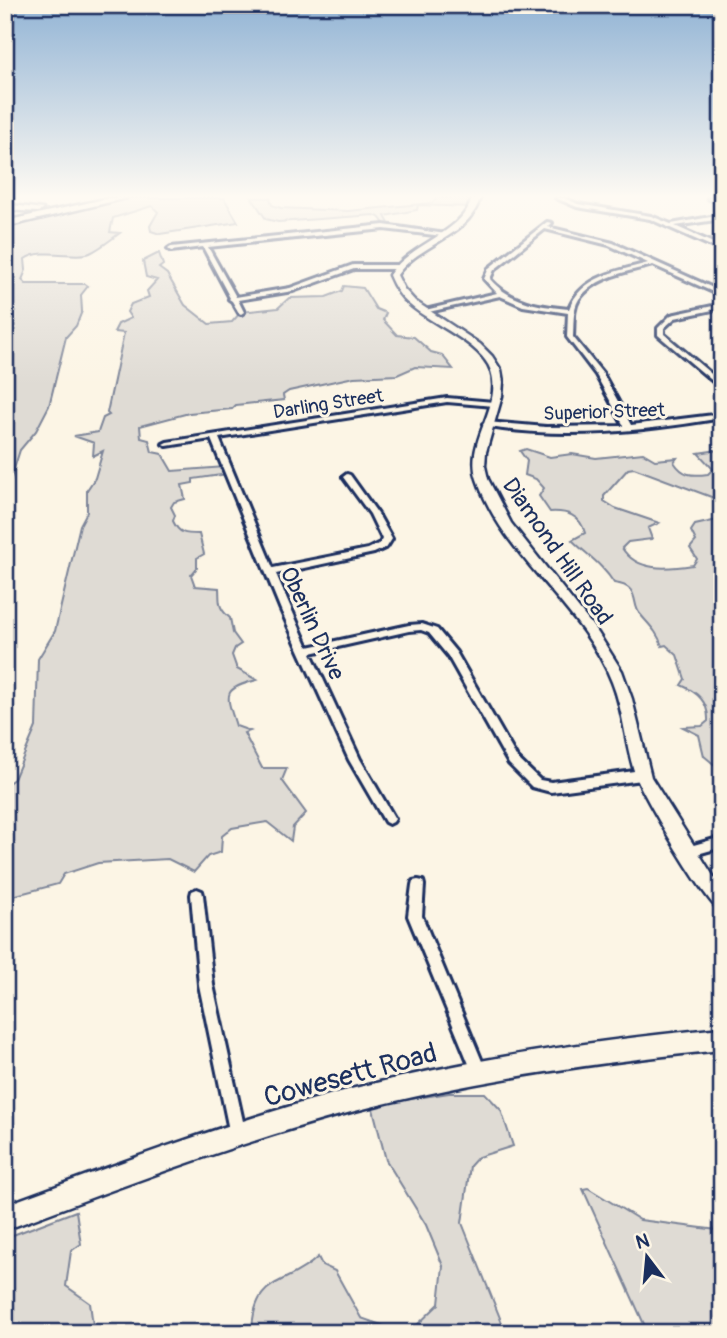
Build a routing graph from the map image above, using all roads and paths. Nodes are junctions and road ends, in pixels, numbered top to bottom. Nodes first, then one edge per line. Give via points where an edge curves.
1 (212, 260) edge
2 (403, 260) edge
3 (504, 260) edge
4 (649, 260) edge
5 (653, 262) junction
6 (397, 267) junction
7 (722, 283) edge
8 (709, 287) junction
9 (499, 294) junction
10 (722, 294) edge
11 (232, 299) junction
12 (722, 306) edge
13 (424, 311) junction
14 (572, 311) junction
15 (242, 312) dead end
16 (722, 387) edge
17 (494, 404) junction
18 (722, 416) edge
19 (488, 424) junction
20 (629, 428) junction
21 (214, 437) junction
22 (167, 444) dead end
23 (347, 477) dead end
24 (269, 572) junction
25 (306, 651) junction
26 (642, 775) junction
27 (389, 819) dead end
28 (722, 842) edge
29 (687, 852) junction
30 (418, 885) dead end
31 (197, 895) dead end
32 (722, 905) edge
33 (722, 1039) edge
34 (479, 1072) junction
35 (238, 1135) junction
36 (5, 1218) edge

1 - 11 street
2 - 6 street
3 - 9 street via 487,274
4 - 5 street
5 - 8 street
5 - 14 street via 598,279 576,299
6 - 11 street via 353,267 298,288
6 - 13 street, Diamond Hill Road via 395,283
7 - 8 street
8 - 10 street
9 - 13 street
9 - 14 street via 534,307
11 - 15 street
12 - 16 street via 673,316 661,328 670,345
13 - 17 street, Diamond Hill Road via 496,368 499,383
14 - 20 street via 570,337 599,374
17 - 19 street, Diamond Hill Road
17 - 21 street, Darling Street via 447,400
18 - 20 street, Superior Street
19 - 20 street, Superior Street via 566,432
19 - 26 street, Diamond Hill Road via 480,452 481,476 492,500 606,654 631,717
21 - 22 street, Darling Street
21 - 24 street, Oberlin Drive
23 - 24 street via 374,514 387,539 384,545
24 - 25 street, Oberlin Drive
25 - 26 street via 409,628 433,631 452,654 513,761 536,784 551,788
25 - 27 street, Oberlin Drive via 355,760
26 - 29 street, Diamond Hill Road
28 - 29 street
29 - 32 street, Diamond Hill Road
30 - 34 street via 415,916
31 - 35 street via 206,985
33 - 34 main road, Cowesett Road via 640,1046
34 - 35 main road, Cowesett Road
35 - 36 main road, Cowesett Road

